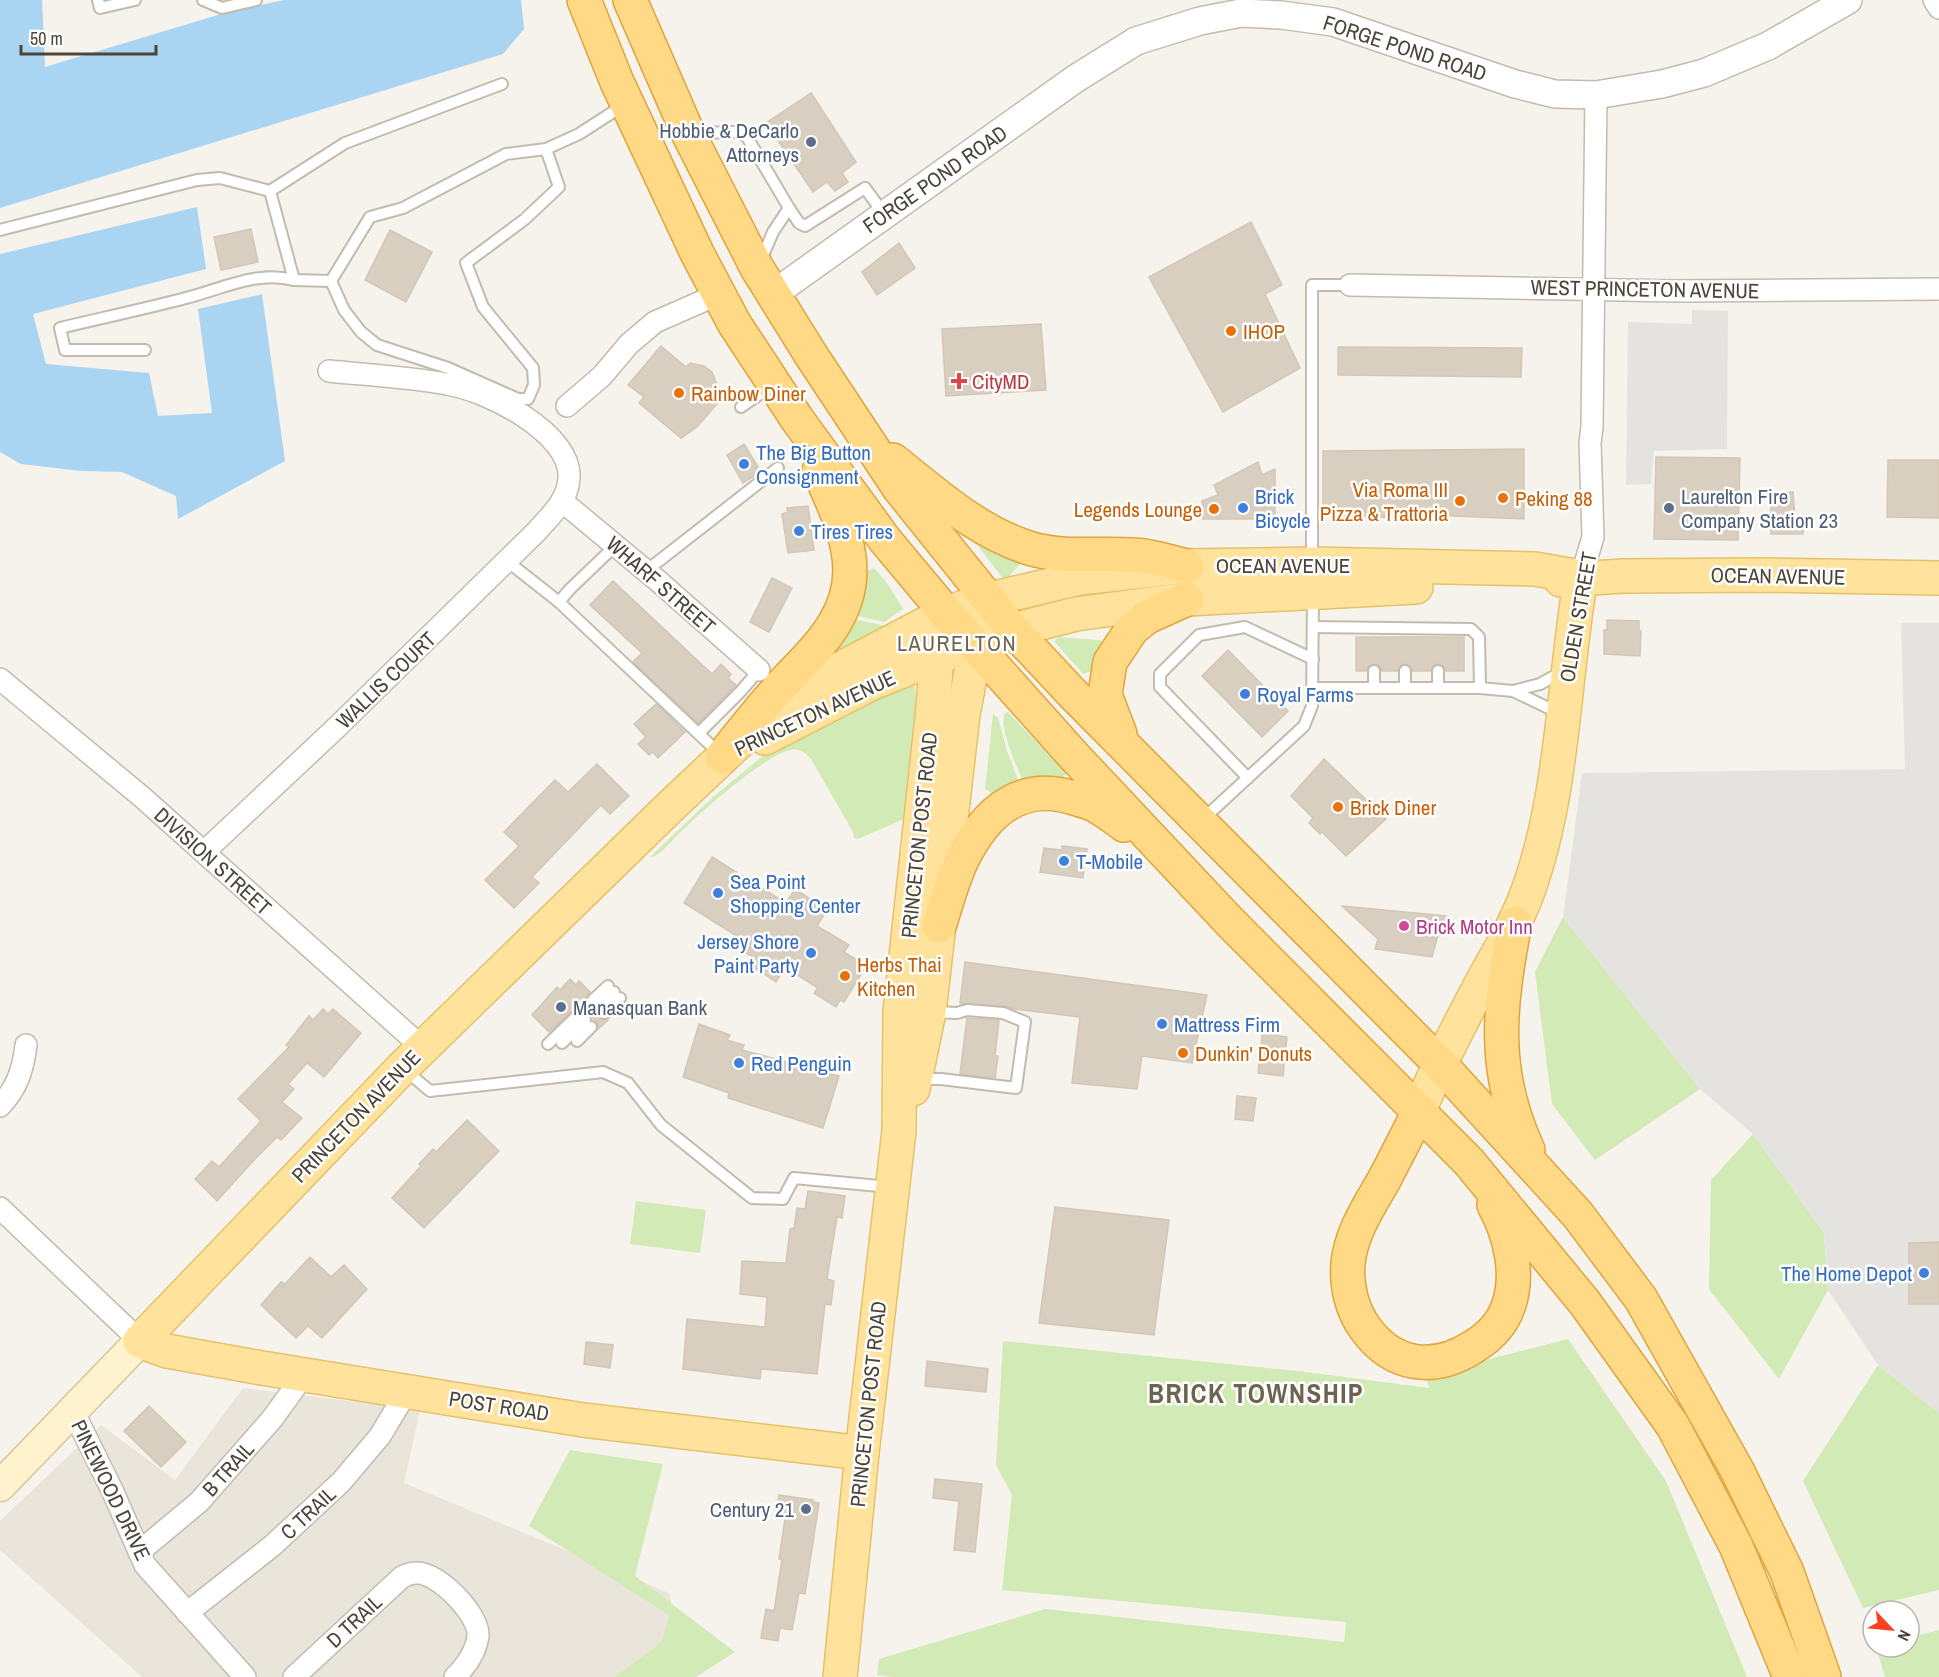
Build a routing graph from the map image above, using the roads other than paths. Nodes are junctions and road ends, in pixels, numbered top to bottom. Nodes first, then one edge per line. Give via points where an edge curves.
1 (98, 0) edge
2 (135, 0) edge
3 (203, 0) edge
4 (256, 0) edge
5 (584, 0) edge
6 (630, 0) edge
7 (1848, 0) edge
8 (1934, 0) edge
9 (1939, 8) edge
10 (502, 84) dead end
11 (1596, 95) junction
12 (627, 103) junction
13 (688, 133) junction
14 (546, 149) junction
15 (270, 191) junction
16 (789, 208) junction
17 (884, 215) junction
18 (0, 230) edge
19 (294, 280) junction
20 (331, 281) junction
21 (765, 282) junction
22 (1350, 285) joint
23 (1593, 289) junction
24 (1939, 289) edge
25 (719, 294) junction
26 (145, 350) dead end
27 (329, 371) dead end
28 (774, 384) junction
29 (567, 406) dead end
30 (741, 407) dead end
31 (797, 419) junction
32 (864, 437) junction
33 (778, 468) dead end
34 (563, 502) junction
35 (615, 546) junction
36 (507, 561) junction
37 (1187, 566) junction
38 (646, 571) junction
39 (1581, 577) junction
40 (1313, 578) junction
41 (1939, 578) edge
42 (1187, 599) junction
43 (986, 600) junction
44 (559, 602) junction
45 (946, 613) junction
46 (1313, 627) junction
47 (1012, 630) junction
48 (975, 645) junction
49 (937, 657) junction
50 (1313, 659) junction
51 (1568, 669) junction
52 (759, 670) joint
53 (1374, 671) dead end
54 (1405, 671) dead end
55 (1438, 671) dead end
56 (0, 679) edge
57 (1312, 688) junction
58 (1374, 688) junction
59 (1405, 688) junction
60 (1438, 688) junction
61 (1480, 688) junction
62 (1513, 691) junction
63 (1562, 716) junction
64 (699, 733) junction
65 (1128, 749) junction
66 (723, 757) junction
67 (1248, 778) junction
68 (1200, 822) junction
69 (204, 852) junction
70 (1175, 864) junction
71 (1515, 923) junction
72 (939, 926) junction
73 (614, 992) joint
74 (929, 1012) junction
75 (585, 1020) junction
76 (577, 1041) dead end
77 (562, 1043) dead end
78 (548, 1044) dead end
79 (26, 1046) dead end
80 (412, 1058) junction
81 (1439, 1063) junction
82 (916, 1079) junction
83 (0, 1106) edge
84 (1419, 1111) junction
85 (899, 1131) junction
86 (1469, 1162) junction
87 (1539, 1174) junction
88 (893, 1187) junction
89 (0, 1208) edge
90 (140, 1341) junction
91 (304, 1375) junction
92 (407, 1391) junction
93 (73, 1411) junction
94 (862, 1453) junction
95 (0, 1486) edge
96 (139, 1552) junction
97 (187, 1613) junction
98 (245, 1677) edge
99 (294, 1677) edge
100 (455, 1677) edge
101 (840, 1677) edge
102 (1790, 1677) edge
103 (1824, 1677) edge

1 - 2 lane via 100,8
3 - 4 lane via 222,8
5 - 12 highway
6 - 13 highway
7 - 11 street, FORGE POND ROAD via 1768,46 1704,73
8 - 9 street
10 - 15 lane via 345,143
11 - 17 street, FORGE POND ROAD via 1555,94 1515,84 1333,22 1241,13 1136,41 1075,79
11 - 23 street, OLDEN STREET
12 - 14 lane via 579,134
12 - 25 highway
13 - 16 lane via 738,132 747,137
13 - 21 highway
14 - 20 lane via 506,154 403,208 370,217
14 - 20 lane via 559,187 525,219 466,263 483,307 533,368 534,385 528,399 518,399 448,368 377,345 344,310
15 - 18 lane via 220,177 197,180
15 - 19 lane
16 - 17 lane via 805,226 865,188
16 - 21 lane via 773,232
17 - 21 street, FORGE POND ROAD
19 - 20 lane
19 - 26 lane via 278,275 250,279 60,328 65,350
21 - 32 highway
22 - 23 street, WEST PRINCETON AVENUE
22 - 40 lane via 1312,285
23 - 24 street, WEST PRINCETON AVENUE
23 - 39 street, OLDEN STREET via 1593,537
25 - 28 highway
25 - 29 street via 655,322
27 - 34 street via 449,384 523,414 565,456 569,480
28 - 30 lane
28 - 31 highway
31 - 45 highway via 885,540
31 - 66 highway via 844,531 850,560 848,588 830,632
32 - 37 highway via 953,508 1012,542 1034,550 1135,555
32 - 43 highway
33 - 38 lane
34 - 35 street, WHARF STREET
34 - 36 street, WALLIS COURT
35 - 38 street, WHARF STREET
35 - 44 lane
36 - 44 lane
36 - 69 street, WALLIS COURT
37 - 40 main road, OCEAN AVENUE
37 - 43 main road, OCEAN AVENUE via 1080,578
38 - 52 street, WHARF STREET
39 - 40 main road, OCEAN AVENUE via 1535,569
39 - 41 main road, OCEAN AVENUE
39 - 51 main road, OLDEN STREET
40 - 42 main road, OCEAN AVENUE
40 - 46 lane
42 - 47 main road, OCEAN AVENUE via 1076,614
42 - 65 highway via 1147,617 1132,629 1110,662 1105,695
43 - 45 main road, OCEAN AVENUE
43 - 47 highway
43 - 48 main road, PRINCETON POST ROAD
44 - 64 lane
45 - 48 highway
45 - 49 main road, PRINCETON POST ROAD
45 - 66 main road, PRINCETON AVENUE via 806,690 761,721
46 - 50 lane
46 - 61 lane via 1373,633 1471,630 1479,637
47 - 48 main road, OCEAN AVENUE
47 - 65 highway
48 - 49 main road, PRINCETON AVENUE
48 - 70 highway
48 - 72 main road, PRINCETON POST ROAD via 963,714
49 - 66 main road, PRINCETON AVENUE via 870,684
49 - 85 main road, PRINCETON POST ROAD via 900,1012
50 - 57 lane
50 - 67 lane via 1245,627 1199,634 1160,674 1160,687
51 - 62 lane via 1540,684
51 - 63 main road, OLDEN STREET
52 - 64 lane
53 - 58 lane
54 - 59 lane
55 - 60 lane
56 - 69 street, DIVISION STREET
57 - 58 lane
57 - 67 lane via 1312,706 1304,726
58 - 59 lane
59 - 60 lane
60 - 61 lane
61 - 62 lane
62 - 63 lane
63 - 71 main road, OLDEN STREET via 1541,849
64 - 66 lane
65 - 68 highway
66 - 80 main road, PRINCETON AVENUE
67 - 68 lane
68 - 81 highway
69 - 80 street, DIVISION STREET
70 - 72 highway via 1098,806 1067,795 1026,796 1009,802 989,817 969,846
70 - 84 highway
71 - 81 main road, OLDEN STREET
71 - 87 highway via 1506,971 1501,1055 1510,1101
72 - 74 main road, PRINCETON POST ROAD
73 - 73 lane via 599,1007
74 - 82 main road, PRINCETON POST ROAD
74 - 82 lane via 1003,1013 1025,1022 1016,1088
75 - 76 lane
75 - 77 lane
75 - 78 lane
79 - 83 street via 22,1072
80 - 88 lane via 430,1091 603,1072 628,1083 662,1125 752,1198 783,1199 794,1178
80 - 90 main road, PRINCETON AVENUE
81 - 84 main road, OLDEN STREET
81 - 87 highway
82 - 85 main road, PRINCETON POST ROAD
84 - 86 highway
84 - 86 highway via 1360,1221 1348,1263 1349,1290 1356,1315 1384,1348 1414,1361 1428,1364 1449,1360 1469,1350 1485,1340 1508,1307 1514,1278 1510,1245
85 - 88 main road, PRINCETON POST ROAD
86 - 102 highway via 1585,1303 1673,1426 1736,1546
87 - 103 highway via 1578,1215 1641,1299 1697,1396 1787,1572
88 - 94 main road, PRINCETON POST ROAD
89 - 90 street
90 - 91 main road, POST ROAD via 166,1351
90 - 93 main road, PRINCETON AVENUE
91 - 92 main road, POST ROAD
91 - 96 street, B TRAIL via 272,1419 199,1502
92 - 94 main road, POST ROAD via 583,1419
92 - 97 street, C TRAIL via 380,1436 341,1482 272,1546
93 - 95 main road, PRINCETON AVENUE
93 - 96 street, PINEWOOD DRIVE
94 - 101 main road, PRINCETON POST ROAD
96 - 97 street, PINEWOOD DRIVE via 145,1565
97 - 98 street, PINEWOOD DRIVE
99 - 100 street, D TRAIL via 402,1577 417,1572 454,1593 476,1623 478,1636 473,1652

